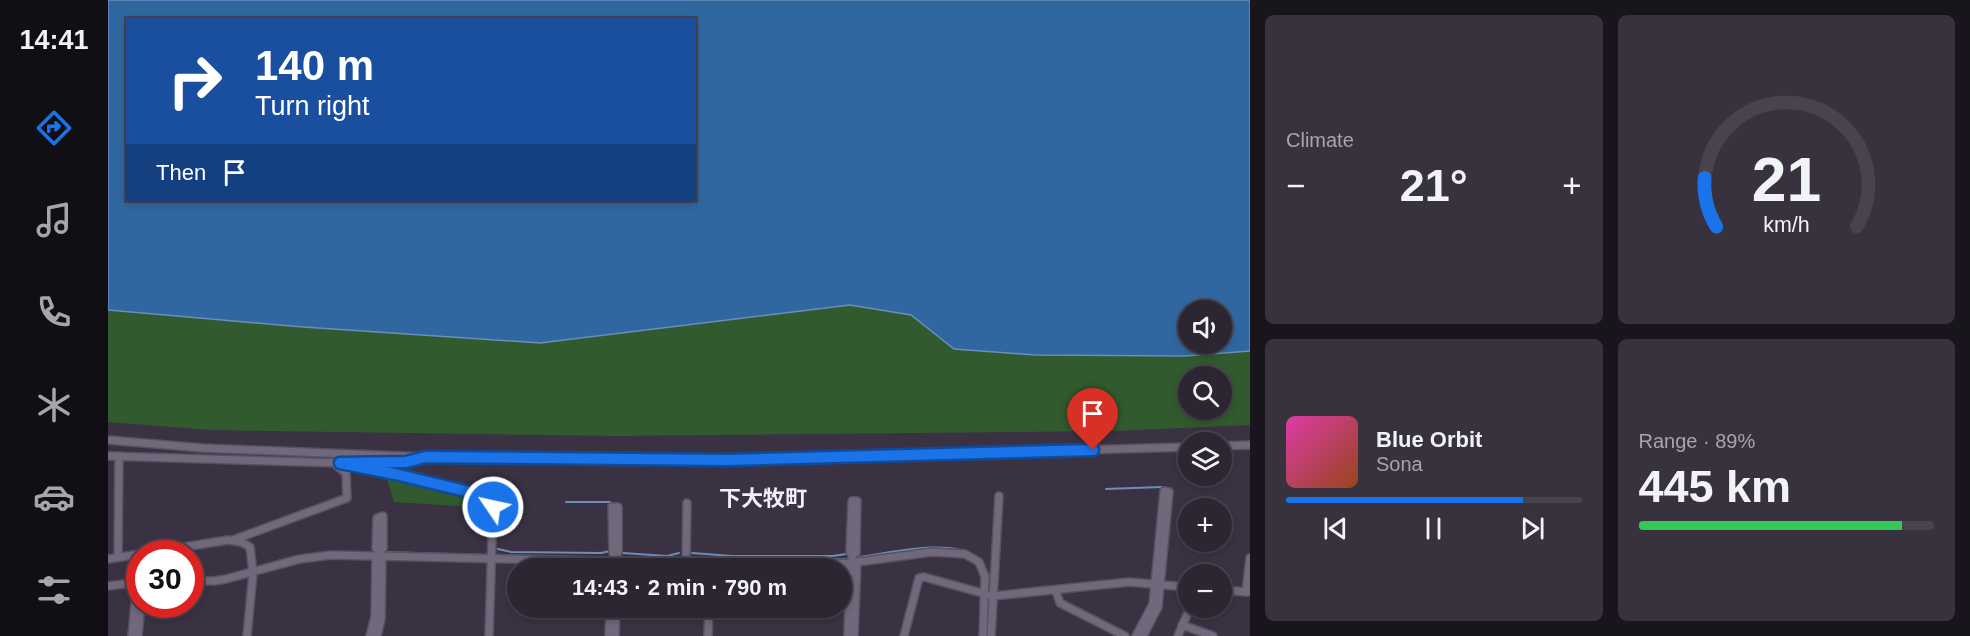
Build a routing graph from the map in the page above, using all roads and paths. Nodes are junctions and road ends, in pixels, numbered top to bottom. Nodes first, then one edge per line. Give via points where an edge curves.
1 (108, 440) edge
2 (1250, 445) edge
3 (1232, 446) edge
4 (1178, 447) edge
5 (108, 456) edge
6 (118, 456) junction
7 (425, 457) junction
8 (337, 463) junction
9 (999, 496) dead end
10 (687, 503) dead end
11 (233, 540) junction
12 (204, 544) edge
13 (379, 554) junction
14 (126, 556) edge
15 (118, 557) junction
16 (686, 558) edge
17 (1250, 558) edge
18 (108, 559) edge
19 (491, 559) junction
20 (507, 560) edge
21 (853, 560) junction
22 (614, 563) edge
23 (254, 573) junction
24 (204, 581) edge
25 (126, 584) edge
26 (1157, 585) junction
27 (108, 586) edge
28 (1178, 586) edge
29 (1056, 591) junction
30 (1232, 591) edge
31 (1248, 592) edge
32 (989, 595) junction
33 (134, 618) edge
34 (140, 618) edge
35 (610, 618) edge
36 (616, 618) edge
37 (709, 618) edge
38 (1185, 618) edge
39 (1182, 625) junction
40 (132, 636) edge
41 (138, 636) edge
42 (247, 636) edge
43 (370, 636) edge
44 (377, 636) edge
45 (489, 636) edge
46 (609, 636) edge
47 (615, 636) edge
48 (708, 636) edge
49 (848, 636) edge
50 (854, 636) edge
51 (904, 636) edge
52 (983, 636) edge
53 (991, 636) edge
54 (1125, 636) edge
55 (1136, 636) edge
56 (1143, 636) edge
57 (1178, 636) edge
58 (1213, 636) edge

1 - 7 street
2 - 3 street
4 - 7 street via 728,460
5 - 6 street
6 - 8 street
6 - 15 street
7 - 8 street via 406,462
8 - 11 street via 346,473 347,498
8 - 19 street via 486,496 493,507
9 - 32 street
10 - 16 street
11 - 12 street
11 - 23 street via 250,547
13 - 19 street
13 - 23 street via 312,556
13 - 43 street
13 - 44 street via 381,619
14 - 15 street
15 - 18 street
17 - 31 street
19 - 20 street
19 - 45 street
21 - 21 street via 856,553 857,501 852,501
21 - 32 street via 932,552 965,554 983,568
21 - 49 street
21 - 50 street
22 - 22 street via 618,553 618,507 612,507
23 - 24 street
23 - 42 street
25 - 27 street
26 - 26 street via 1164,491 1169,492
26 - 28 street
26 - 29 street via 1129,582
26 - 55 street via 1153,604
26 - 56 street via 1158,607
29 - 32 street
29 - 54 street via 1060,603
30 - 31 street
32 - 51 street via 919,578
32 - 52 street
32 - 53 street
33 - 40 street
34 - 41 street
35 - 46 street
36 - 47 street
37 - 48 street
38 - 39 street
39 - 57 street
39 - 58 street

